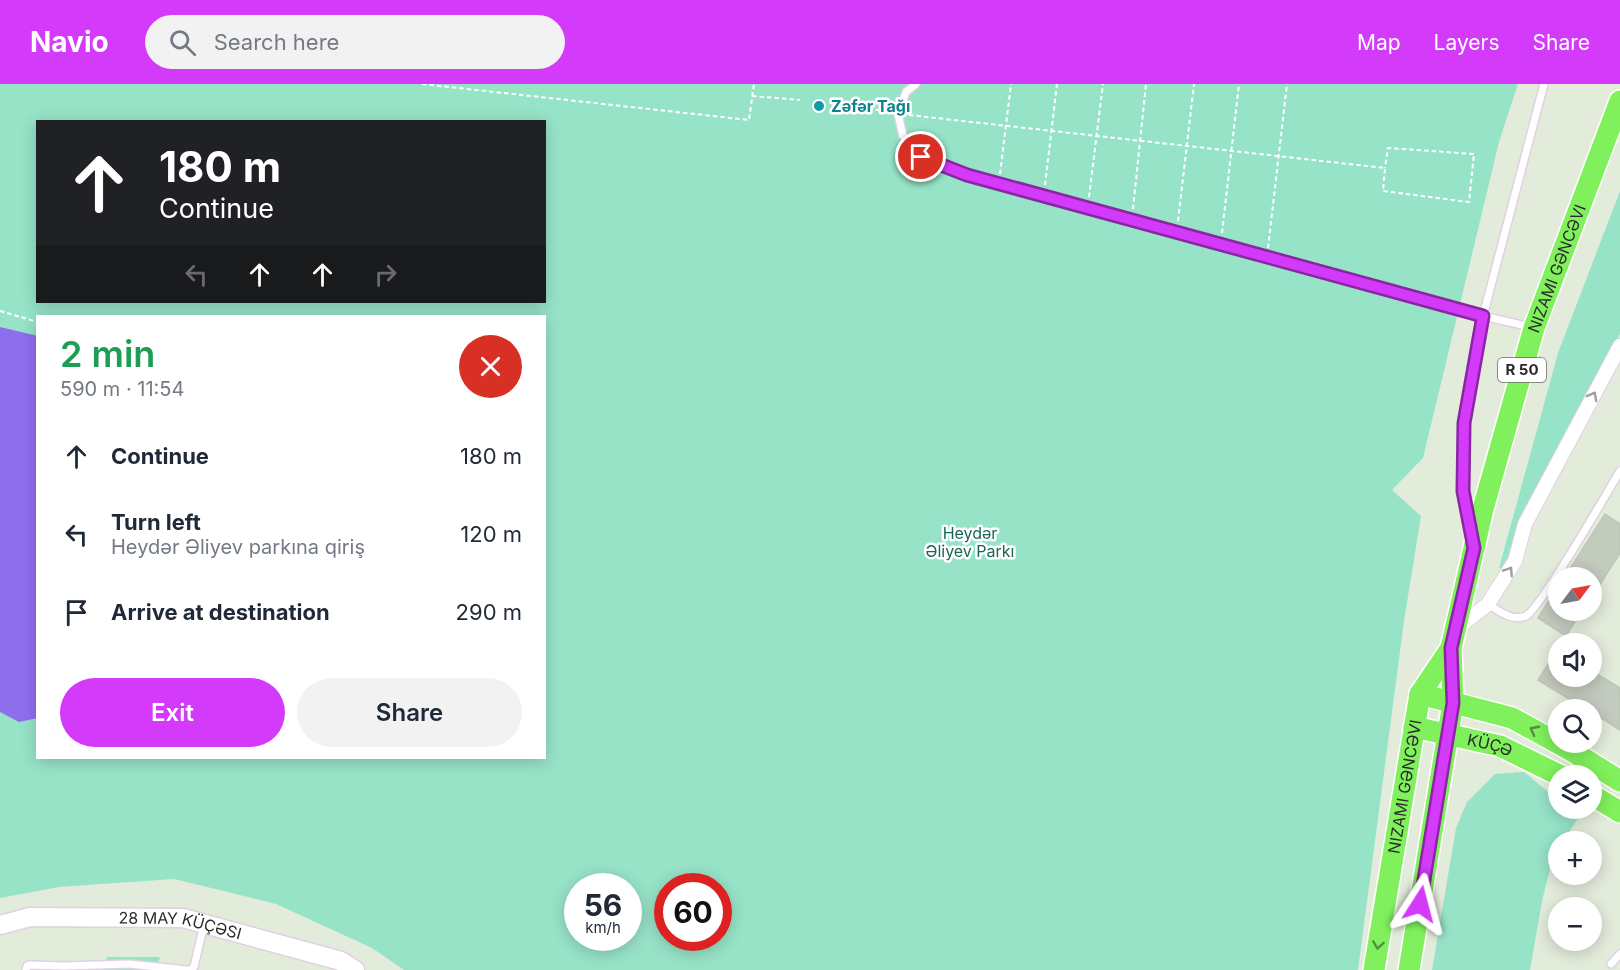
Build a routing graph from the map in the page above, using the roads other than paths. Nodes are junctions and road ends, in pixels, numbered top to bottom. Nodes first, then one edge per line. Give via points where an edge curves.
1 (916, 84) edge
2 (1544, 84) edge
3 (1620, 101) edge
4 (1483, 316) junction
5 (1534, 328) junction
6 (1620, 346) edge
7 (1619, 476) edge
8 (1474, 548) junction
9 (1488, 604) junction
10 (1453, 638) junction
11 (1420, 694) junction
12 (1453, 703) junction
13 (1414, 727) junction
14 (1447, 735) junction
15 (1548, 770) edge
16 (1620, 781) edge
17 (1602, 801) edge
18 (1620, 812) edge
19 (204, 924) junction
20 (0, 925) edge
21 (1620, 954) edge
22 (1611, 964) dead end
23 (63, 968) edge
24 (26, 970) edge
25 (190, 970) edge
26 (355, 970) edge
27 (1374, 970) edge
28 (1409, 970) edge

1 - 4 lane via 906,92 898,114 903,136 921,157 1044,197
2 - 4 lane
3 - 5 main road, NIZAMI GƏNCƏVI / R 50
4 - 5 lane
4 - 8 lane via 1464,423 1463,491
5 - 8 main road, NIZAMI GƏNCƏVI / R 50
9 -> 6 street via 1515,561 1525,524
7 - 9 lane via 1528,615 1505,615
8 - 10 main road, NIZAMI GƏNCƏVI / R 50
9 - 10 street
10 - 11 main road, NIZAMI GƏNCƏVI
10 - 12 main road, NIZAMI GƏNCƏVI
11 - 12 main road
11 - 13 main road, NIZAMI GƏNCƏVI
12 - 14 main road, NIZAMI GƏNCƏVI
16 -> 12 main road via 1512,718
13 - 14 main road, KÜÇƏ
13 -> 27 main road, NIZAMI GƏNCƏVI
14 - 15 main road, KÜÇƏ via 1500,746
14 - 28 main road, NIZAMI GƏNCƏVI
17 - 18 main road
19 - 20 main road, 28 MAY KÜÇƏSI via 183,918 30,917
19 - 25 lane
19 - 26 main road, 28 MAY KÜÇƏSI via 341,961
21 - 22 lane
23 - 24 lane via 29,965
23 - 25 lane via 129,964

